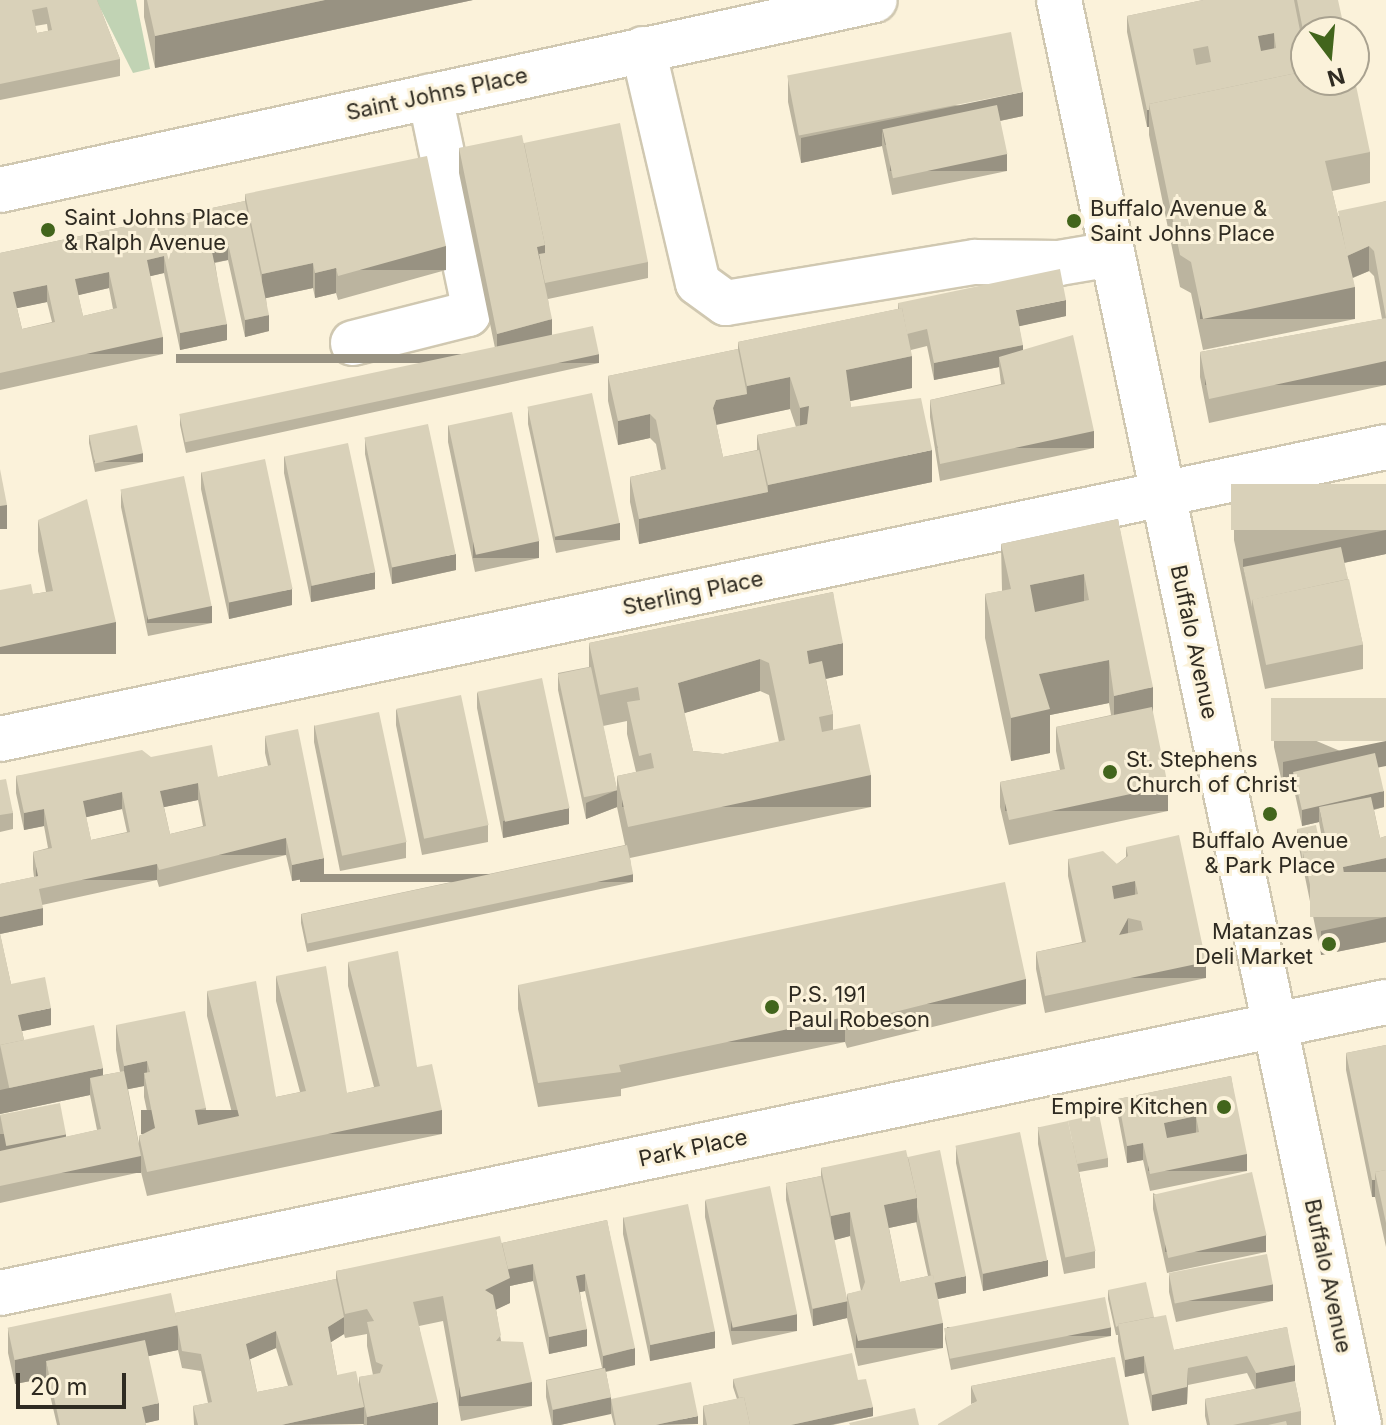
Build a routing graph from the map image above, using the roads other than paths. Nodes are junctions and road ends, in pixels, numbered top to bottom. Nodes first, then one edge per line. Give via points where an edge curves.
1 (875, 0) edge
2 (1059, 0) edge
3 (643, 49) junction
4 (430, 96) junction
5 (0, 190) edge
6 (1112, 254) junction
7 (353, 343) dead end
8 (1386, 447) edge
9 (1162, 494) junction
10 (0, 739) edge
11 (1386, 1002) edge
12 (1275, 1026) junction
13 (0, 1293) edge
14 (1359, 1425) edge

1 - 3 street, Saint Johns Place
2 - 6 street, Buffalo Avenue
3 - 4 street, Saint Johns Place
3 - 6 street via 698,283 726,303 975,262 1059,263
4 - 5 street, Saint Johns Place
4 - 7 street via 472,297 468,314
6 - 9 street, Buffalo Avenue
8 - 9 street, Sterling Place
9 - 10 street, Sterling Place
9 - 12 street, Buffalo Avenue
11 - 12 street, Park Place
12 - 13 street, Park Place
12 - 14 street, Buffalo Avenue

